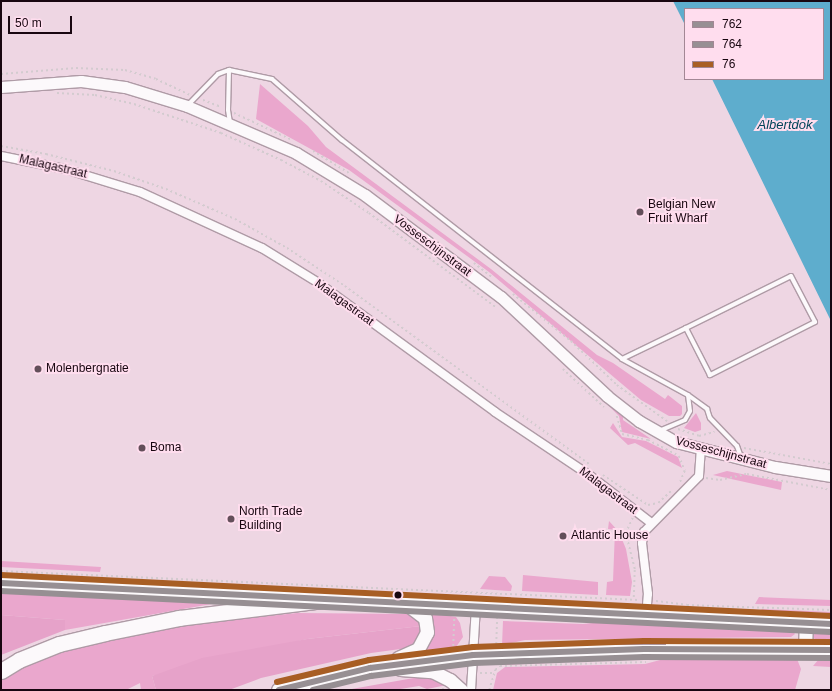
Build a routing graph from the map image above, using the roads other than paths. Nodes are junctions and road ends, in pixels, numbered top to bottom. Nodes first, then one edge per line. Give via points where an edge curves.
1 (229, 70) junction
2 (1, 87) edge
3 (187, 106) junction
4 (230, 124) junction
5 (1, 156) edge
6 (686, 328) junction
7 (622, 359) junction
8 (688, 395) junction
9 (656, 431) junction
10 (700, 448) junction
11 (742, 459) junction
12 (831, 476) edge
13 (650, 522) junction
14 (1, 583) edge
15 (324, 600) junction
16 (406, 604) junction
17 (476, 608) junction
18 (646, 616) junction
19 (806, 623) junction
20 (831, 624) edge
21 (805, 649) junction
22 (831, 650) edge
23 (473, 655) junction
24 (370, 668) junction
25 (1, 671) edge
26 (279, 690) edge
27 (461, 690) edge
28 (471, 690) edge

1 - 3 lane via 218,74
1 - 4 lane
1 - 7 lane via 272,79 342,140
2 - 3 street, Vosseschijnstraat via 68,81 94,82 125,87
3 - 4 street, Vosseschijnstraat
4 - 9 street, Vosseschijnstraat via 296,153 365,195 501,297 607,396
5 - 13 street, Malagastraat via 65,169 140,192 262,248 317,282
6 - 6 lane via 791,276 815,322 710,375
6 - 7 lane
7 - 8 lane
8 - 9 lane via 690,411 685,420 674,427
8 - 11 lane via 706,409 710,418 737,446
9 - 10 street, Vosseschijnstraat via 676,442
10 - 11 street, Vosseschijnstraat
10 - 13 street via 699,476
11 - 12 street, Vosseschijnstraat
13 - 18 street via 644,532 642,543 648,601
14 - 15 main road
15 - 16 main road
15 - 25 highway via 179,618 105,633 59,644 19,660
16 - 17 main road
16 - 24 main road via 425,618 426,638 412,653
17 - 18 main road
17 - 23 street
18 - 19 main road
19 - 20 main road
19 - 21 main road
21 - 22 main road
21 - 23 main road via 644,649
23 - 24 main road
23 - 28 street
24 - 26 highway
24 - 27 main road via 432,671 450,680

